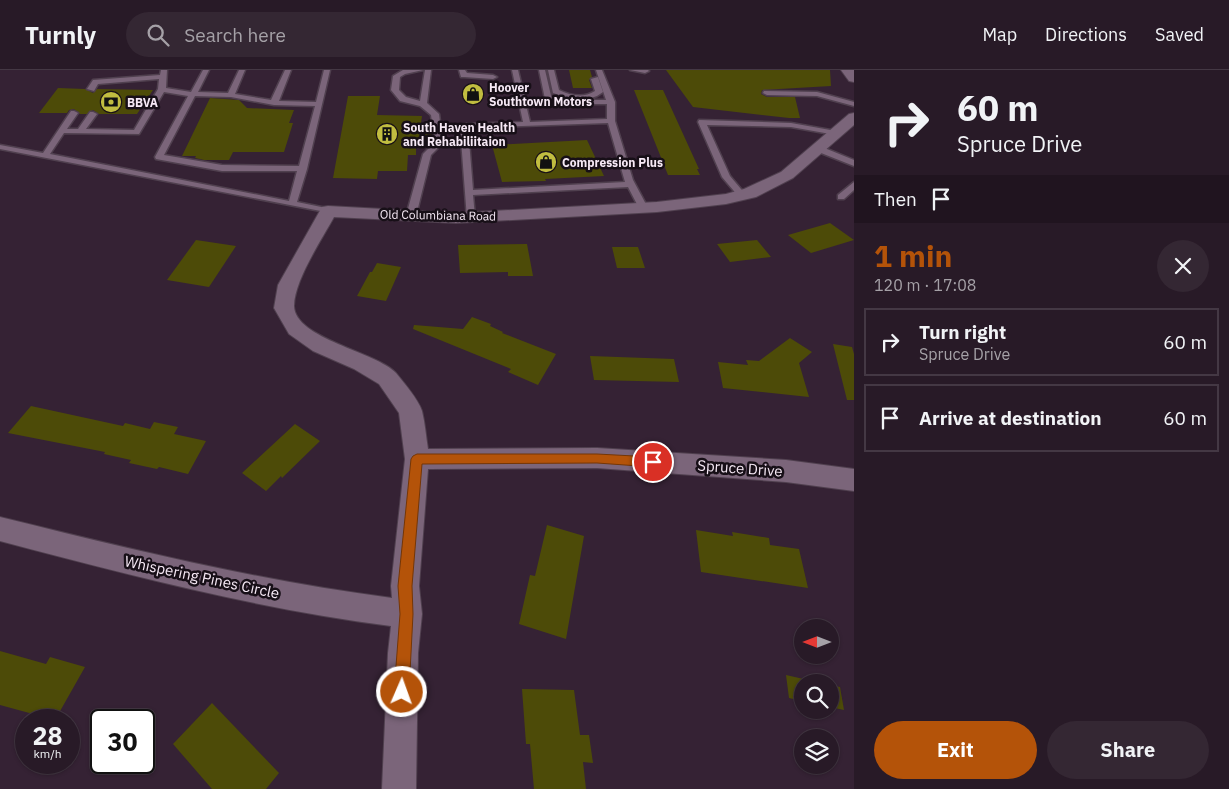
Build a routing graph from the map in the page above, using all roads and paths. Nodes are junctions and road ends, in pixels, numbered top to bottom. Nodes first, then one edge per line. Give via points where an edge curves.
1 (206, 70) edge
2 (242, 70) edge
3 (288, 70) edge
4 (327, 70) edge
5 (420, 70) edge
6 (428, 70) edge
7 (462, 70) edge
8 (542, 70) edge
9 (551, 70) edge
10 (633, 70) edge
11 (848, 70) edge
12 (645, 71) dead end
13 (164, 73) edge
14 (501, 74) edge
15 (595, 74) edge
16 (854, 78) edge
17 (101, 87) dead end
18 (162, 89) junction
19 (768, 92) dead end
20 (193, 94) junction
21 (231, 96) junction
22 (610, 102) junction
23 (274, 103) junction
24 (319, 104) junction
25 (423, 104) junction
26 (854, 104) edge
27 (854, 117) edge
28 (610, 121) junction
29 (527, 124) junction
30 (71, 131) junction
31 (836, 133) junction
32 (0, 147) edge
33 (819, 149) junction
34 (45, 156) junction
35 (854, 163) edge
36 (303, 169) junction
37 (631, 184) junction
38 (854, 185) edge
39 (468, 193) junction
40 (742, 195) junction
41 (841, 197) dead end
42 (292, 203) junction
43 (643, 208) junction
44 (328, 211) junction
45 (410, 216) junction
46 (470, 218) junction
47 (417, 459) junction
48 (854, 480) edge
49 (0, 528) edge
50 (406, 614) junction
51 (398, 789) edge

1 - 20 lane
2 - 21 lane
3 - 23 lane
4 - 24 lane
5 - 25 lane via 397,76 395,90 403,99
6 - 25 lane
7 - 14 lane via 464,75
8 - 22 lane via 549,102
9 - 15 lane via 556,91 568,97 597,93
10 - 12 lane
11 - 16 street
13 - 17 lane via 116,80
13 - 18 lane
14 - 29 lane
15 - 22 lane
18 - 20 lane
18 - 30 lane via 136,132
19 - 26 lane via 817,94
20 - 21 lane
20 - 36 lane via 159,157 222,168
21 - 23 lane
22 - 28 lane
23 - 24 lane
24 - 36 lane
25 - 45 lane via 435,114 438,137 435,147 427,154
27 - 31 street, Old Columbiana Road
28 - 29 lane
28 - 37 lane
29 - 39 lane via 464,126
30 - 30 lane via 84,114
30 - 34 lane
31 - 33 street, Old Columbiana Road
31 - 40 lane via 792,125 702,122 726,178
32 - 34 lane, Old Columbiana Road
33 - 35 lane
33 - 40 street, Old Columbiana Road via 787,175
34 - 42 lane, Old Columbiana Road
36 - 42 lane
37 - 39 lane
37 - 43 lane
38 - 41 lane
39 - 46 lane
40 - 43 street, Old Columbiana Road
42 - 44 lane, Old Columbiana Road
43 - 46 street, Old Columbiana Road
44 - 45 street, Old Columbiana Road
44 - 47 street via 288,285 284,308 296,329 321,346 362,363 387,378 410,411
45 - 46 street, Old Columbiana Road
47 - 48 street, Spruce Drive via 597,458 786,471
47 - 50 street via 405,586
49 - 50 street, Whispering Pines Circle via 160,570 345,607
50 - 51 street

